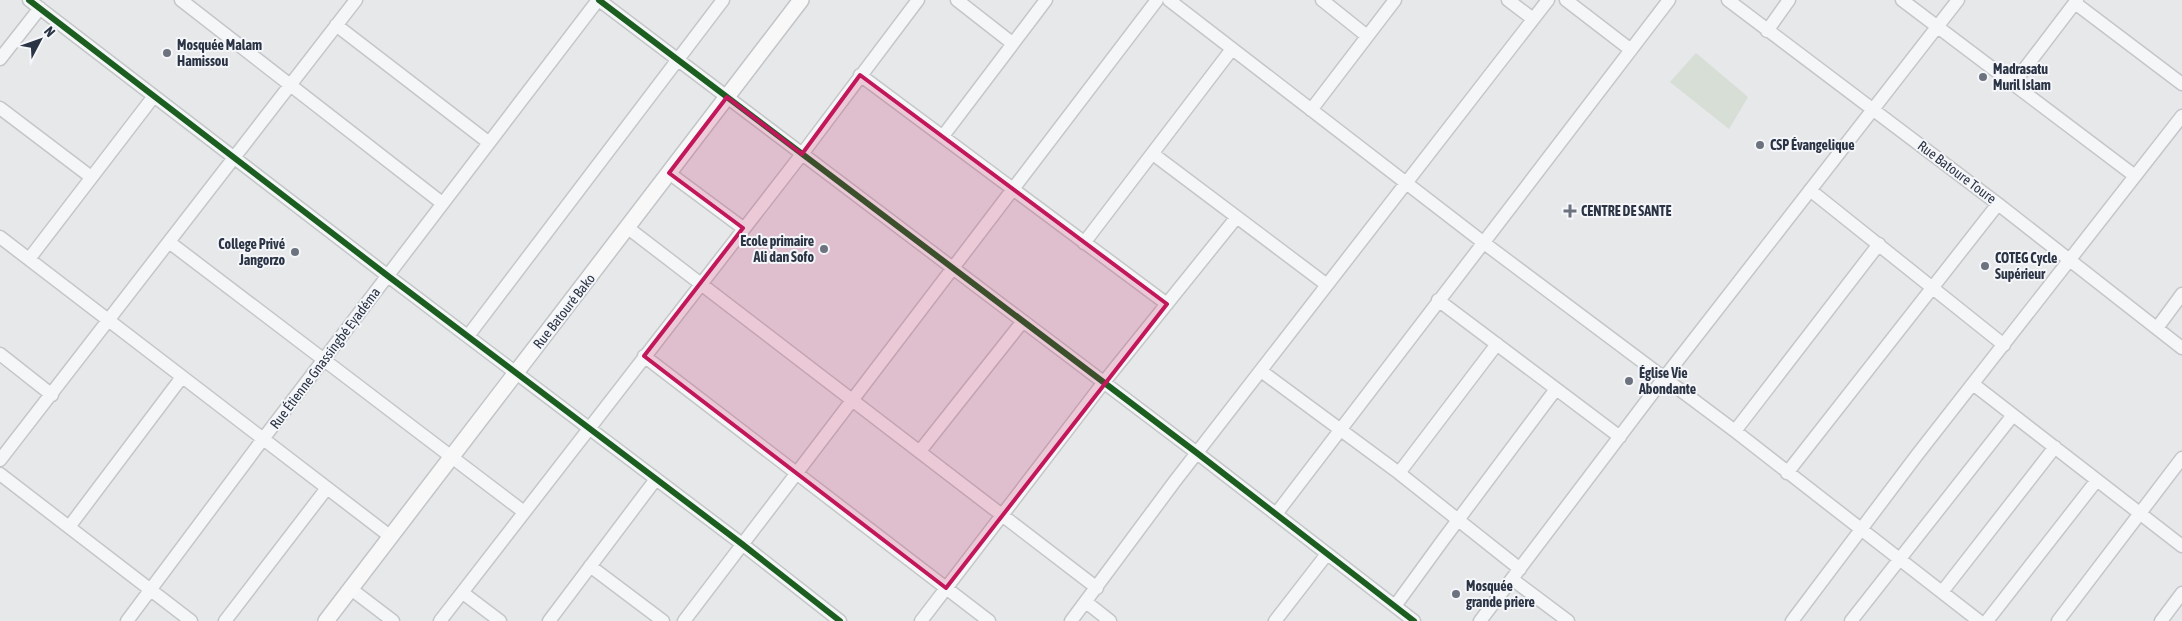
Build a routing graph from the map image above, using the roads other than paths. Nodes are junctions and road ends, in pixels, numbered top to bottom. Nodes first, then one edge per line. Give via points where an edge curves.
1 (29, 0) edge
2 (181, 0) edge
3 (356, 0) edge
4 (599, 0) edge
5 (723, 0) edge
6 (801, 0) edge
7 (918, 0) edge
8 (957, 0) edge
9 (1046, 0) edge
10 (1157, 0) edge
11 (1169, 0) edge
12 (1322, 0) edge
13 (1395, 0) edge
14 (1508, 0) edge
15 (1548, 0) edge
16 (1566, 0) edge
17 (1669, 0) edge
18 (1728, 0) edge
19 (1789, 0) edge
20 (1902, 0) edge
21 (1958, 0) edge
22 (2076, 2) edge
23 (40, 8) junction
24 (1533, 19) junction
25 (336, 26) junction
26 (1937, 27) junction
27 (1767, 30) junction
28 (1367, 36) junction
29 (1012, 43) junction
30 (1232, 49) junction
31 (1631, 50) junction
32 (0, 59) edge
33 (678, 59) junction
34 (860, 74) junction
35 (2013, 84) junction
36 (2182, 84) edge
37 (289, 86) junction
38 (154, 96) junction
39 (727, 97) junction
40 (0, 108) edge
41 (1311, 110) junction
42 (1873, 110) junction
43 (2182, 116) edge
44 (942, 136) junction
45 (488, 142) junction
46 (802, 154) junction
47 (1153, 154) junction
48 (234, 156) junction
49 (669, 173) junction
50 (2135, 176) junction
51 (91, 177) junction
52 (1407, 184) junction
53 (1012, 190) junction
54 (1810, 190) junction
55 (442, 203) junction
56 (1998, 204) junction
57 (1236, 218) junction
58 (628, 228) junction
59 (743, 228) junction
60 (0, 237) edge
61 (169, 242) junction
62 (1084, 243) junction
63 (1484, 243) junction
64 (1879, 244) junction
65 (29, 259) junction
66 (2070, 261) junction
67 (952, 268) junction
68 (388, 276) junction
69 (700, 283) junction
70 (1327, 285) junction
71 (1933, 288) junction
72 (2182, 294) edge
73 (1438, 300) junction
74 (1167, 304) junction
75 (108, 321) junction
76 (1023, 321) junction
77 (2156, 328) junction
78 (468, 336) junction
79 (1497, 344) junction
80 (2004, 345) junction
81 (2182, 348) edge
82 (0, 354) edge
83 (644, 356) junction
84 (324, 359) junction
85 (1262, 371) junction
86 (516, 373) junction
87 (182, 377) junction
88 (1664, 378) junction
89 (1104, 382) junction
90 (1973, 384) junction
91 (1556, 389) junction
92 (52, 395) junction
93 (852, 399) junction
94 (2013, 415) junction
95 (588, 428) junction
96 (1340, 429) junction
97 (1735, 431) junction
98 (1620, 437) junction
99 (263, 439) junction
100 (2055, 447) junction
101 (920, 451) junction
102 (1197, 453) junction
103 (452, 457) junction
104 (0, 460) edge
105 (2181, 461) edge
106 (1788, 472) junction
107 (796, 473) junction
108 (1400, 473) junction
109 (0, 474) edge
110 (656, 479) junction
111 (2096, 480) junction
112 (327, 488) junction
113 (524, 512) junction
114 (2139, 513) junction
115 (1002, 514) junction
116 (1276, 514) junction
117 (1458, 520) junction
118 (69, 527) junction
119 (1862, 528) junction
120 (391, 537) junction
121 (742, 544) junction
122 (2182, 546) edge
123 (1327, 554) junction
124 (1900, 559) junction
125 (590, 566) junction
126 (1516, 574) junction
127 (946, 588) junction
128 (1098, 588) junction
129 (351, 589) junction
130 (151, 591) junction
131 (1942, 592) junction
132 (463, 593) junction
133 (2182, 593) edge
134 (1086, 602) junction
135 (1396, 606) junction
136 (127, 621) edge
137 (191, 621) edge
138 (225, 621) edge
139 (326, 621) edge
140 (393, 621) edge
141 (440, 621) edge
142 (500, 621) edge
143 (549, 621) edge
144 (663, 621) edge
145 (684, 621) edge
146 (840, 621) edge
147 (921, 621) edge
148 (989, 621) edge
149 (1071, 621) edge
150 (1110, 621) edge
151 (1275, 621) edge
152 (1414, 621) edge
153 (1480, 621) edge
154 (1568, 621) edge
155 (1792, 621) edge
156 (1851, 621) edge
157 (1979, 621) edge
158 (1988, 621) edge
159 (2058, 621) edge
160 (2161, 621) edge

1 - 23 street
2 - 37 street
3 - 25 street
4 - 33 street
4 - 45 street, Rue Étienne Gnassingbé Eyadéma
5 - 33 street
6 - 39 main road, Rue Batouré Bako
7 - 34 street
8 - 29 street
9 - 29 street
10 - 53 street
11 - 30 street
12 - 28 street
13 - 28 street
14 - 24 street
15 - 24 street
16 - 31 street
17 - 31 street
18 - 27 street, Rue Batoure Toure
19 - 27 street
20 - 26 street
21 - 26 street
22 - 35 street
22 - 36 street
23 - 32 street
23 - 38 street
24 - 52 street
25 - 37 street
25 - 45 street
26 - 35 street
26 - 42 street
27 - 42 street, Rue Batoure Toure
28 - 41 street
29 - 44 street
30 - 41 street
30 - 47 street
31 - 63 street
33 - 39 street
33 - 78 street
34 - 44 street
34 - 46 street
35 - 50 street
37 - 48 street
37 - 55 street
38 - 48 street
38 - 51 street
39 - 46 street
39 - 49 main road, Rue Batouré Bako
40 - 51 street
41 - 52 street
42 - 54 street
42 - 56 street, Rue Batoure Toure
43 - 50 street
44 - 53 street
45 - 55 street, Rue Étienne Gnassingbé Eyadéma
46 - 59 street
46 - 67 street
47 - 57 street
47 - 62 street
48 - 61 street
48 - 68 street
49 - 58 main road, Rue Batouré Bako
49 - 59 street
50 - 66 street
51 - 65 street
52 - 63 street
52 - 70 street
53 - 62 street
53 - 67 street
54 - 64 street
54 - 88 street
55 - 68 street, Rue Étienne Gnassingbé Eyadéma
56 - 66 street, Rue Batoure Toure
56 - 71 street
57 - 70 street
57 - 74 street
58 - 69 street
58 - 86 main road, Rue Batouré Bako
59 - 69 street
60 - 65 street
61 - 75 street
61 - 84 street
62 - 74 street
63 - 73 street
63 - 88 street
64 - 71 street
64 - 97 street
65 - 75 street
66 - 77 street, Rue Batoure Toure
66 - 80 street
67 - 76 street
67 - 93 street
68 - 78 street
68 - 84 street, Rue Étienne Gnassingbé Eyadéma
69 - 83 street
69 - 93 street
70 - 85 street
71 - 80 street
71 - 106 street
72 - 77 street
73 - 79 street
73 - 96 street
74 - 89 street
75 - 87 street
75 - 92 street
76 - 89 street
76 - 101 street
77 - 81 street, Rue Batoure Toure
78 - 86 street
79 - 91 street
79 - 108 street
80 - 90 street
82 - 92 street
83 - 95 street
83 - 107 street
84 - 99 street, Rue Étienne Gnassingbé Eyadéma
84 - 103 street
85 - 96 street
85 - 102 street
86 - 95 street
86 - 103 main road, Rue Batouré Bako
87 - 99 street
87 - 118 street
88 - 97 street
88 - 98 street
89 - 102 street
89 - 115 street
90 - 94 street
90 - 119 street
91 - 98 street
91 - 117 street
92 - 104 street
93 - 101 street
93 - 107 street
94 - 100 street
94 - 124 street
95 - 110 street
95 - 113 street
96 - 108 street
96 - 116 street
97 - 106 street
98 - 126 street
99 - 112 street
99 - 130 street, Rue Étienne Gnassingbé Eyadéma
100 - 111 street
100 - 131 street
101 - 115 street
102 - 116 street
102 - 128 street
103 - 113 street
103 - 120 main road, Rue Batouré Bako
105 - 114 street
106 - 119 street
107 - 121 street
107 - 127 street
108 - 117 street
109 - 118 street
110 - 121 street
110 - 125 street
111 - 114 street
111 - 158 street
112 - 120 street
112 - 138 street
113 - 132 street
114 - 122 street
114 - 159 street
115 - 127 street
115 - 128 street
116 - 123 street
117 - 126 street
117 - 135 street
118 - 130 street
119 - 124 street
119 - 155 street
120 - 129 main road, Rue Batouré Bako
121 - 145 street
121 - 146 street
123 - 135 street
123 - 151 street
124 - 131 street
124 - 156 street
125 - 143 street
125 - 144 street
126 - 153 street
126 - 154 street
127 - 147 street
127 - 148 street
128 - 134 street
129 - 139 main road, Rue Batouré Bako
129 - 140 street
130 - 136 street, Rue Étienne Gnassingbé Eyadéma
130 - 137 street
131 - 157 street
132 - 141 street
132 - 142 street
133 - 160 street
134 - 149 street
134 - 150 street
135 - 152 street

